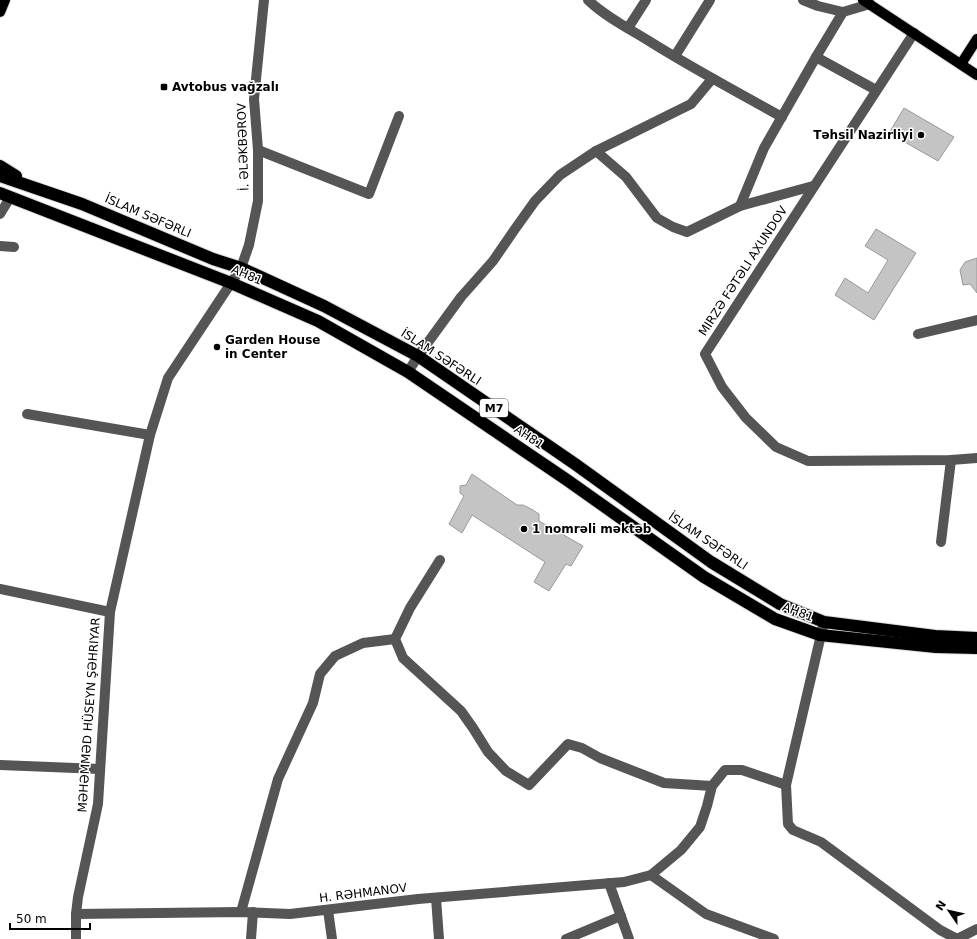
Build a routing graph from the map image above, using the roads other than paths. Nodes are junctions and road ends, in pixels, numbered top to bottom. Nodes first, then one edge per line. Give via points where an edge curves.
1 (5, 0) edge
2 (264, 0) edge
3 (588, 0) edge
4 (646, 0) edge
5 (710, 0) edge
6 (803, 0) edge
7 (866, 2) edge
8 (0, 12) edge
9 (843, 12) junction
10 (628, 28) junction
11 (914, 33) junction
12 (977, 39) edge
13 (675, 56) junction
14 (816, 57) junction
15 (961, 64) junction
16 (977, 75) edge
17 (712, 79) junction
18 (876, 90) junction
19 (399, 116) dead end
20 (782, 117) junction
21 (258, 150) junction
22 (596, 151) junction
23 (0, 166) edge
24 (0, 176) edge
25 (813, 186) junction
26 (36, 188) junction
27 (3, 198) edge
28 (740, 206) junction
29 (0, 214) edge
30 (0, 246) edge
31 (14, 247) dead end
32 (241, 268) junction
33 (231, 283) junction
34 (977, 320) edge
35 (918, 334) dead end
36 (418, 356) junction
37 (408, 372) junction
38 (27, 414) dead end
39 (150, 435) junction
40 (977, 458) edge
41 (951, 460) junction
42 (942, 542) dead end
43 (440, 560) dead end
44 (0, 589) edge
45 (110, 612) junction
46 (824, 622) junction
47 (820, 635) junction
48 (977, 638) edge
49 (395, 639) junction
50 (977, 648) edge
51 (0, 765) edge
52 (100, 769) junction
53 (786, 785) junction
54 (712, 786) junction
55 (651, 874) junction
56 (609, 883) junction
57 (436, 898) junction
58 (328, 910) junction
59 (241, 912) junction
60 (253, 912) junction
61 (76, 914) junction
62 (620, 916) junction
63 (977, 929) edge
64 (76, 939) edge
65 (251, 939) edge
66 (332, 939) edge
67 (439, 939) edge
68 (566, 939) edge
69 (629, 939) edge
70 (774, 939) edge
71 (957, 939) edge

1 - 8 main road
2 - 21 street, İ. ƏLƏKBƏROV via 254,99
3 - 10 street via 599,11
4 - 10 street
5 - 13 street
6 - 9 street
7 - 9 street
7 - 11 main road
9 - 14 street
10 - 13 street
11 - 15 main road
11 - 18 street, MIRZƏ FƏTƏLI AXUNDOV
12 - 15 main road
13 - 17 street
14 - 18 street
14 - 20 street
15 - 16 main road
17 - 20 street
17 - 22 street via 691,104
18 - 25 street, MIRZƏ FƏTƏLI AXUNDOV
19 - 21 street via 369,194
20 - 28 street via 764,148
21 - 32 street, İ. ƏLƏKBƏROV via 258,201 249,245
22 - 28 street via 626,177 657,218 673,227 687,232
22 - 36 street via 560,175 535,201 493,261 461,297
23 - 26 highway
24 - 26 highway, İSLAM SƏFƏRLI / M7
25 - 28 street
25 - 41 street, MIRZƏ FƏTƏLI AXUNDOV via 705,354 722,387 746,418 776,447 808,461
26 - 32 highway, İSLAM SƏFƏRLI / M7
27 - 29 street
27 - 33 highway, AH81 / M7 via 25,203
30 - 31 street
32 - 33 street, MƏHƏMMƏD HÜSEYN ŞƏHRIYAR
32 - 36 highway, İSLAM SƏFƏRLI / M7 via 324,306
33 - 37 highway, AH81 / M7 via 318,320
33 - 39 street, MƏHƏMMƏD HÜSEYN ŞƏHRIYAR via 168,378
34 - 35 street
36 - 37 street
36 - 46 highway, İSLAM SƏFƏRLI / M7 via 575,464 710,562 780,604
37 - 47 highway, AH81 / M7 via 704,577 775,619
38 - 39 street
39 - 45 street, MƏHƏMMƏD HÜSEYN ŞƏHRIYAR
40 - 41 street, MIRZƏ FƏTƏLI AXUNDOV
41 - 42 street
43 - 49 street via 410,608
44 - 45 street, MƏHƏMMƏD HÜSEYN ŞƏHRIYAR
45 - 52 street, MƏHƏMMƏD HÜSEYN ŞƏHRIYAR
46 - 47 street
46 - 48 highway, İSLAM SƏFƏRLI / M7 via 935,636
47 - 50 highway, AH81 / M7 via 936,647
47 - 53 street
49 - 54 street via 403,658 461,711 488,752 506,771 529,785 568,744 664,783
49 - 59 street via 363,644 335,656 320,674 313,703 278,779
51 - 52 street
52 - 61 street, MƏHƏMMƏD HÜSEYN ŞƏHRIYAR via 98,804
53 - 54 street via 742,770 725,770
53 - 71 street via 788,824 793,830 821,842 940,930
54 - 55 street via 700,827 682,850
55 - 56 street, H. RƏHMANOV via 624,882
55 - 70 street via 706,914
56 - 57 street, H. RƏHMANOV
56 - 62 street
57 - 58 street, H. RƏHMANOV
57 - 67 street
58 - 60 street, H. RƏHMANOV via 290,914
58 - 66 street
59 - 60 street, H. RƏHMANOV
59 - 61 street, H. RƏHMANOV
60 - 65 street
61 - 64 street, MƏHƏMMƏD HÜSEYN ŞƏHRIYAR
62 - 68 street
62 - 69 street
63 - 71 street

